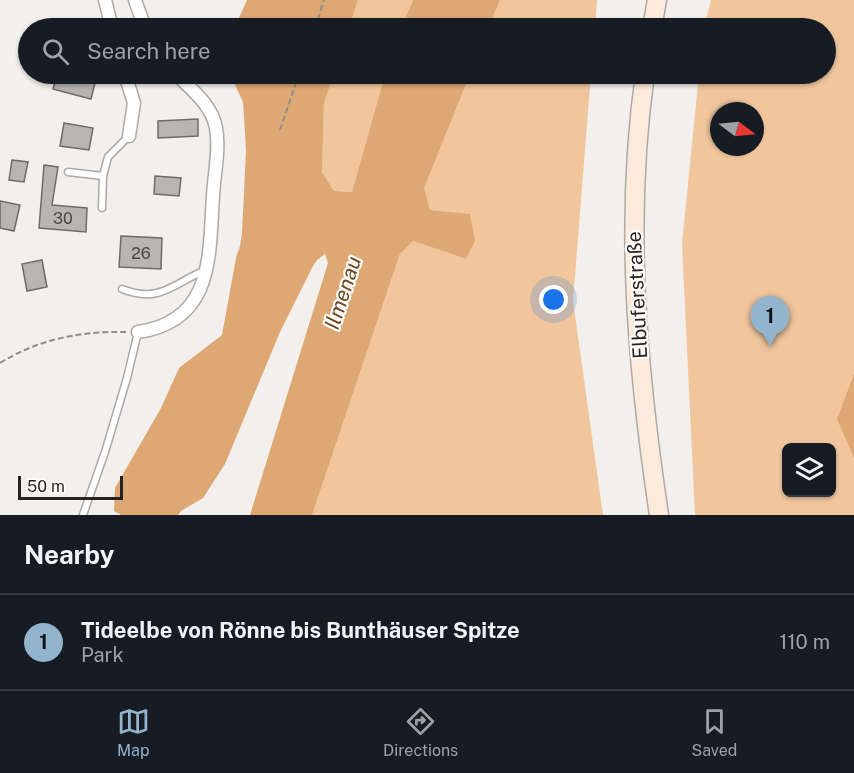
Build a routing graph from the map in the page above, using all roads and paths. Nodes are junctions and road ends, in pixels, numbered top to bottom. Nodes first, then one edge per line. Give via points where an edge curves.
1 (105, 0) edge
2 (135, 0) edge
3 (324, 0) edge
4 (657, 0) edge
5 (110, 18) edge
6 (141, 18) edge
7 (318, 18) edge
8 (654, 18) edge
9 (128, 84) edge
10 (186, 84) edge
11 (295, 84) edge
12 (644, 84) edge
13 (279, 130) dead end
14 (129, 136) joint
15 (68, 172) dead end
16 (103, 176) junction
17 (102, 208) dead end
18 (207, 269) junction
19 (122, 289) dead end
20 (138, 332) junction
21 (0, 363) edge
22 (83, 515) edge
23 (659, 515) edge

1 - 5 street
2 - 6 street
3 - 7 path
4 - 8 street
9 - 14 street via 134,103
10 - 18 street via 206,104 216,127
11 - 13 path
12 - 23 street, Elbuferstraße via 635,169 634,281 643,396
14 - 16 lane via 108,157
15 - 16 lane
16 - 17 lane
18 - 19 lane via 156,295
18 - 20 street via 201,289 180,315
20 - 21 path via 91,332 56,338
20 - 22 lane via 134,356

